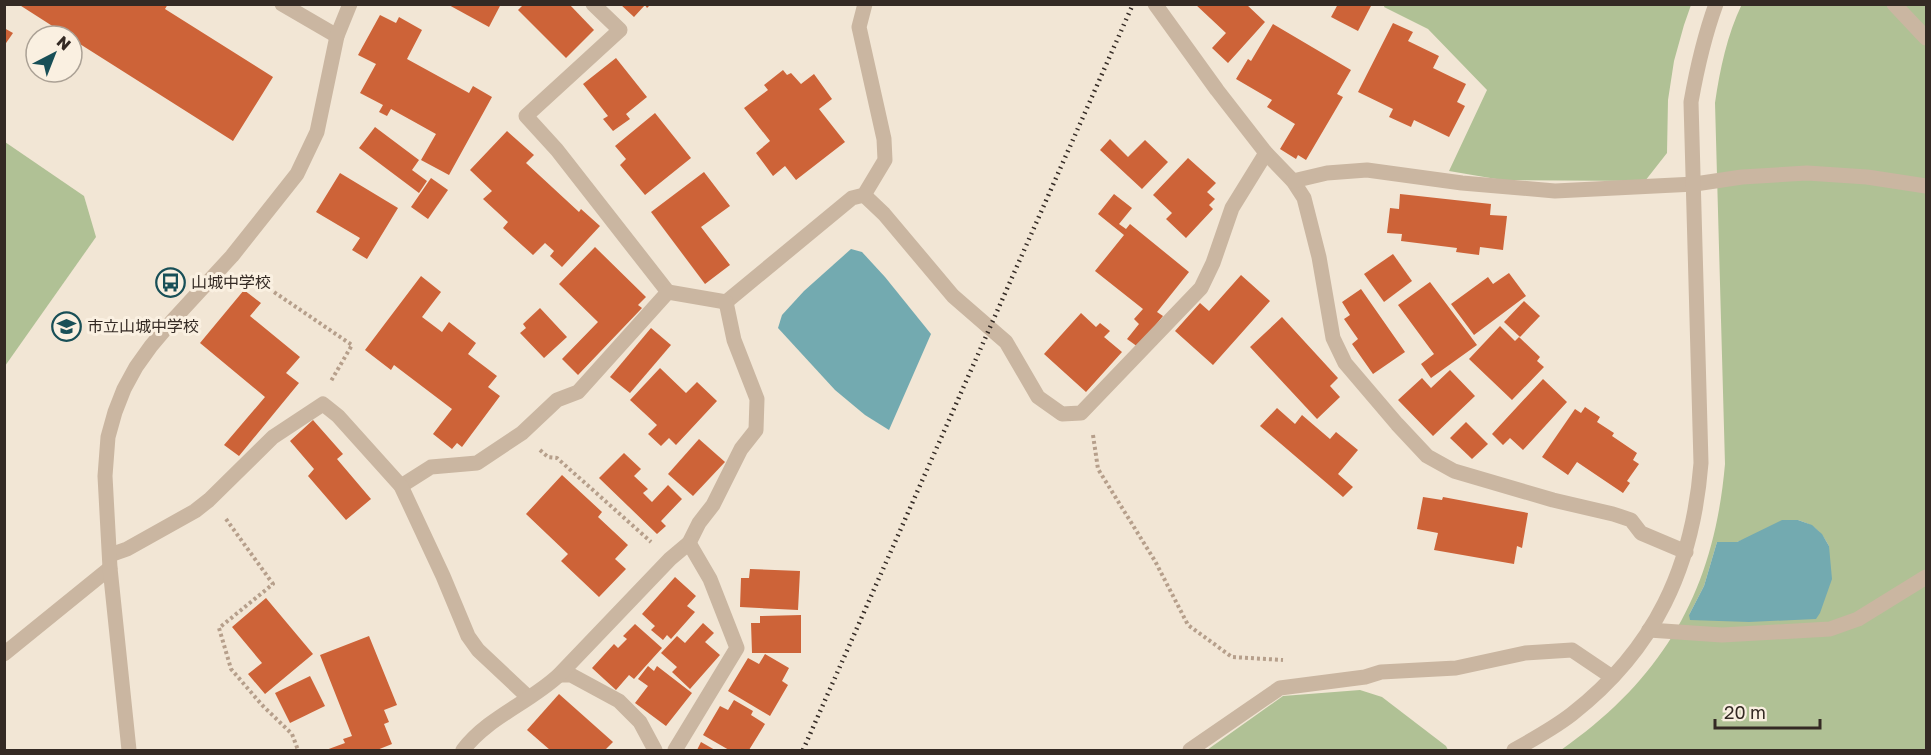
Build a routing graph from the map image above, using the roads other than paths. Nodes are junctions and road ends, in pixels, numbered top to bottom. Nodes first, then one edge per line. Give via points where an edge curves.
1 (282, 4) edge
2 (350, 4) edge
3 (593, 4) edge
4 (865, 4) edge
5 (1155, 4) edge
6 (1716, 4) edge
7 (1894, 4) edge
8 (338, 36) junction
9 (1926, 38) edge
10 (1266, 153) junction
11 (1293, 181) junction
12 (1695, 184) junction
13 (1926, 186) edge
14 (864, 195) junction
15 (668, 292) junction
16 (726, 302) junction
17 (401, 486) junction
18 (689, 543) junction
19 (1686, 552) junction
20 (110, 561) junction
21 (1926, 577) edge
22 (1649, 630) junction
23 (4, 654) edge
24 (559, 675) junction
25 (1612, 678) junction
26 (528, 697) junction
27 (129, 750) edge
28 (463, 750) edge
29 (655, 750) edge
30 (675, 750) edge
31 (1190, 750) edge
32 (1514, 750) edge

1 - 8 street
2 - 8 street
3 - 15 street via 621,30 526,116
4 - 14 street via 859,27 885,139 885,160
5 - 10 street
6 - 12 street via 1691,102
7 - 9 street
8 - 20 street via 317,132 297,174 232,256 151,346 114,412 106,456
10 - 11 street
10 - 14 street via 1232,208 1201,288 1081,413 1062,414 1038,397 1006,342 953,296
11 - 12 street via 1327,173 1367,171 1555,191
11 - 19 street via 1304,198 1320,257 1333,338 1345,363 1427,456 1454,471 1631,520 1641,533
12 - 13 street via 1808,173
12 - 19 street via 1701,463 1694,523
14 - 16 street via 852,198
15 - 16 street
15 - 17 street via 578,392 557,400 522,433 477,463 431,467
16 - 18 street via 734,340 757,399 756,430 741,449
17 - 20 street via 323,404 273,437 210,500
17 - 26 street via 468,636
18 - 24 street
18 - 30 street via 710,579 736,648
19 - 22 street
20 - 23 street
20 - 27 street
21 - 22 street via 1858,619 1830,629 1722,635
22 - 25 street
24 - 26 street
24 - 29 street via 571,675 619,701 640,722
25 - 31 street via 1572,650 1525,652 1456,668 1381,672 1280,688
25 - 32 street via 1571,715
26 - 28 street via 495,720

